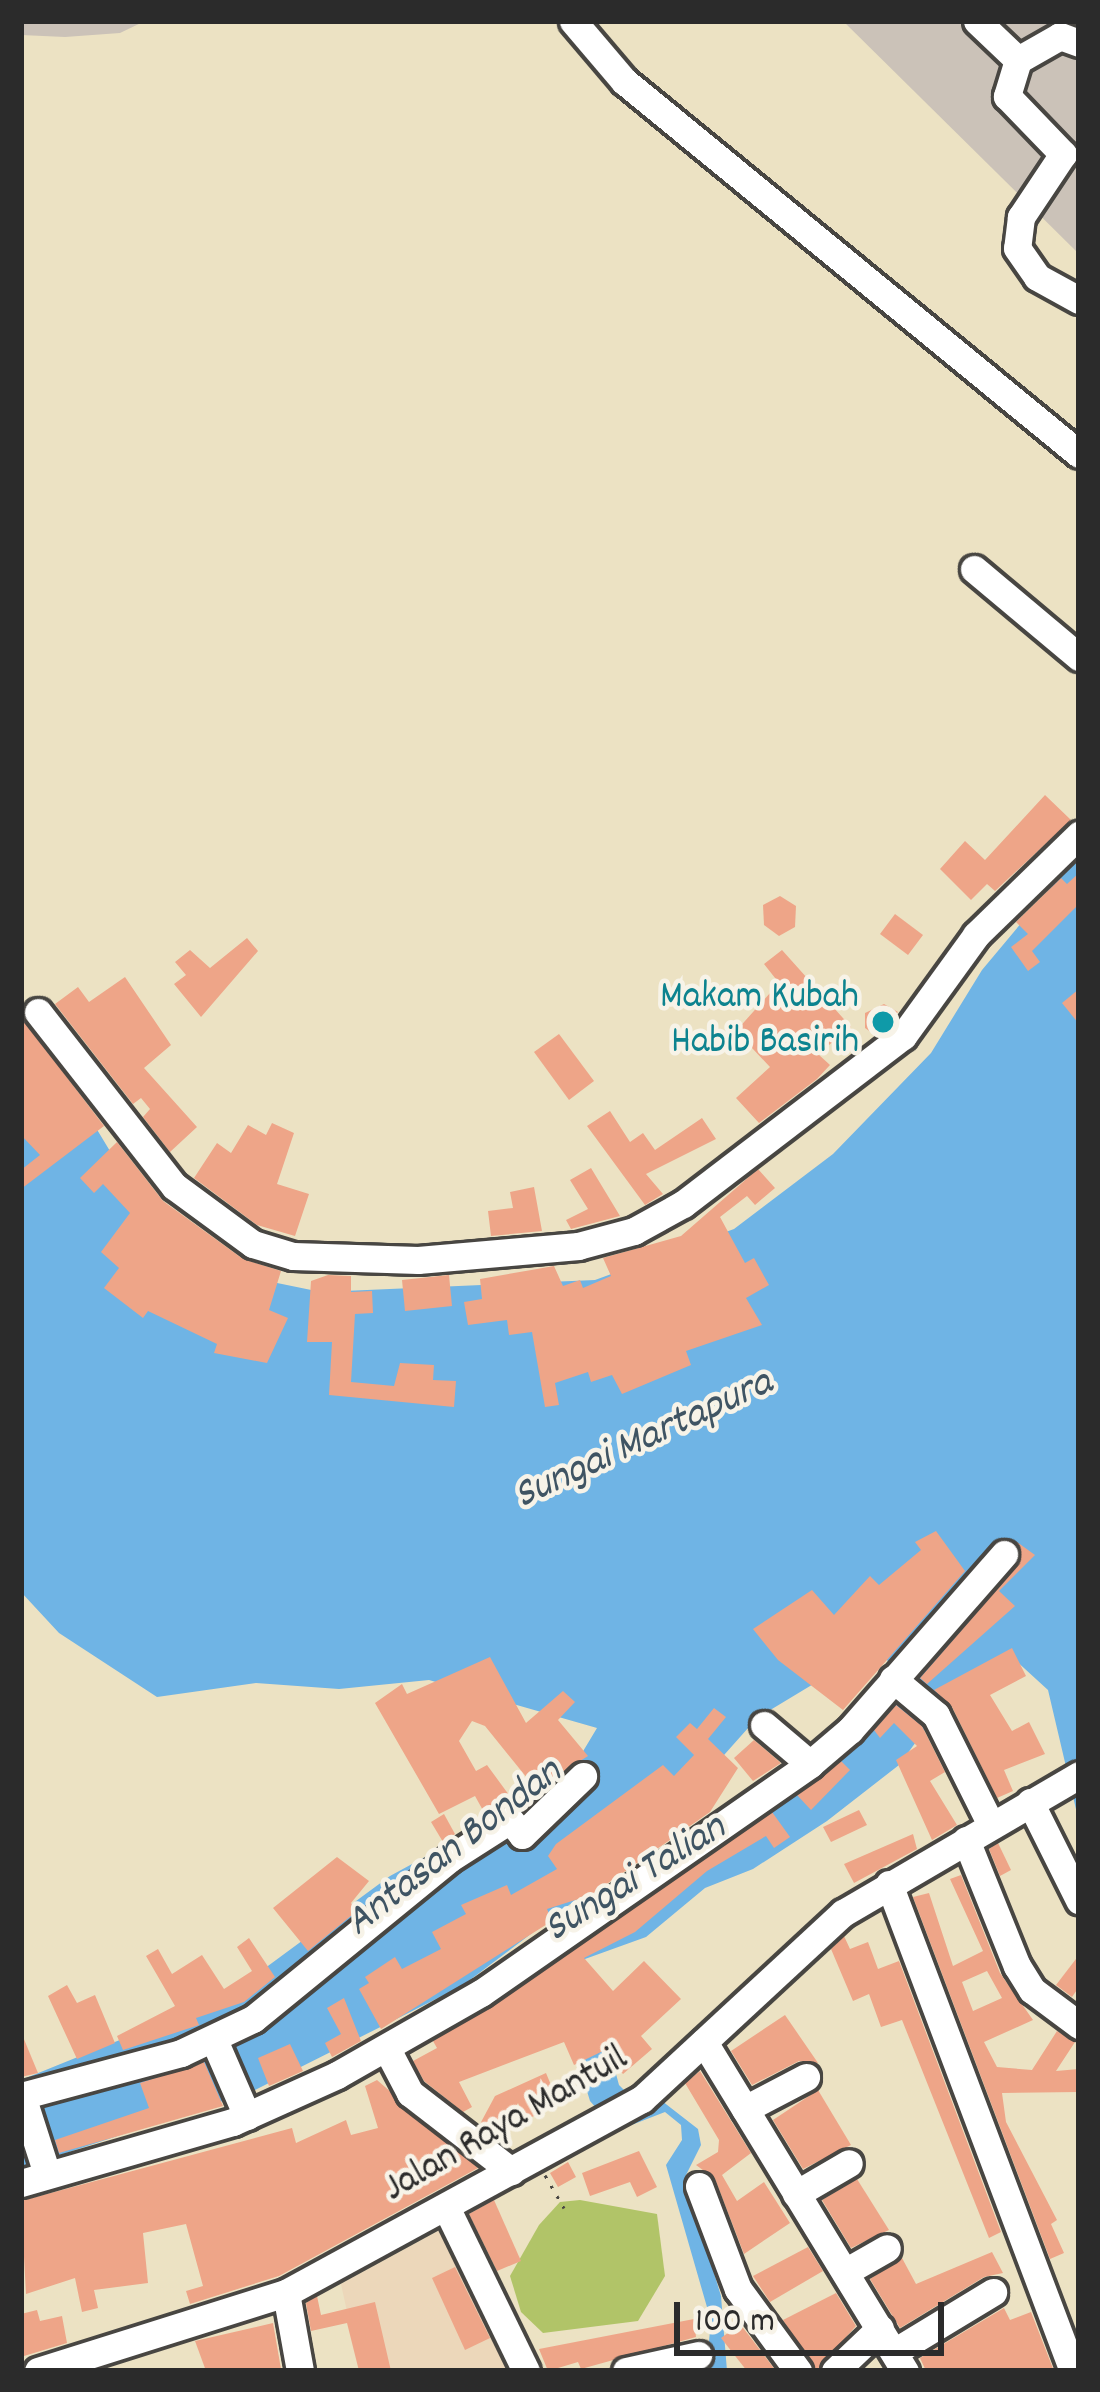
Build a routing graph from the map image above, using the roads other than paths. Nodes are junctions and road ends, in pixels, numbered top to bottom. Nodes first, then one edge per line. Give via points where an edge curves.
1 (573, 21) edge
2 (977, 21) edge
3 (1079, 43) edge
4 (1018, 60) junction
5 (1070, 163) edge
6 (1079, 300) edge
7 (1079, 454) edge
8 (974, 569) dead end
9 (1073, 639) edge
10 (1079, 835) edge
11 (38, 1012) dead end
12 (1004, 1554) dead end
13 (892, 1678) junction
14 (764, 1725) dead end
15 (810, 1764) junction
16 (1079, 1775) edge
17 (583, 1776) dead end
18 (1041, 1795) junction
19 (990, 1823) junction
20 (967, 1840) junction
21 (890, 1883) junction
22 (1079, 1900) edge
23 (1079, 2025) edge
24 (214, 2040) junction
25 (704, 2042) junction
26 (387, 2049) junction
27 (806, 2077) dead end
28 (22, 2096) edge
29 (745, 2109) junction
30 (247, 2116) junction
31 (849, 2163) dead end
32 (523, 2165) junction
33 (34, 2178) edge
34 (699, 2186) dead end
35 (796, 2194) junction
36 (446, 2207) junction
37 (887, 2248) dead end
38 (845, 2272) junction
39 (993, 2292) dead end
40 (286, 2294) junction
41 (893, 2350) edge
42 (698, 2355) dead end
43 (38, 2371) edge
44 (300, 2371) edge
45 (526, 2371) edge
46 (626, 2371) edge
47 (798, 2371) edge
48 (836, 2371) edge
49 (1073, 2371) edge

1 - 7 street via 624,81
2 - 4 street
3 - 4 street via 1060,36
4 - 5 street via 1004,89
5 - 6 street via 1021,217 1018,248 1037,277
8 - 9 street
10 - 11 street via 976,935 903,1036 658,1220 605,1240 494,1257 334,1259 253,1244 185,1198
12 - 13 street
13 - 15 street
13 - 19 street via 936,1715
14 - 15 street
15 - 26 street
16 - 18 street, Jalan Raya Mantuil
17 - 24 street via 522,1834 510,1820 449,1859 272,2005
18 - 19 street, Jalan Raya Mantuil
18 - 22 street
19 - 20 street, Jalan Raya Mantuil
20 - 21 street, Jalan Raya Mantuil
20 - 23 street via 1017,1966 1032,1990
21 - 25 street, Jalan Raya Mantuil via 810,1939
21 - 49 street
24 - 28 street
24 - 30 street
25 - 29 street
25 - 32 street, Jalan Raya Mantuil via 642,2099
26 - 30 street
26 - 32 street via 410,2093
27 - 29 street
28 - 33 street
29 - 35 street
30 - 33 street
31 - 35 street
32 - 36 street, Jalan Raya Mantuil
34 - 47 street via 738,2289
35 - 38 street
36 - 40 street, Jalan Raya Mantuil
36 - 45 street
37 - 38 street
38 - 41 street
39 - 41 street
40 - 43 street, Jalan Raya Mantuil
40 - 44 street
41 - 48 street
42 - 46 street

